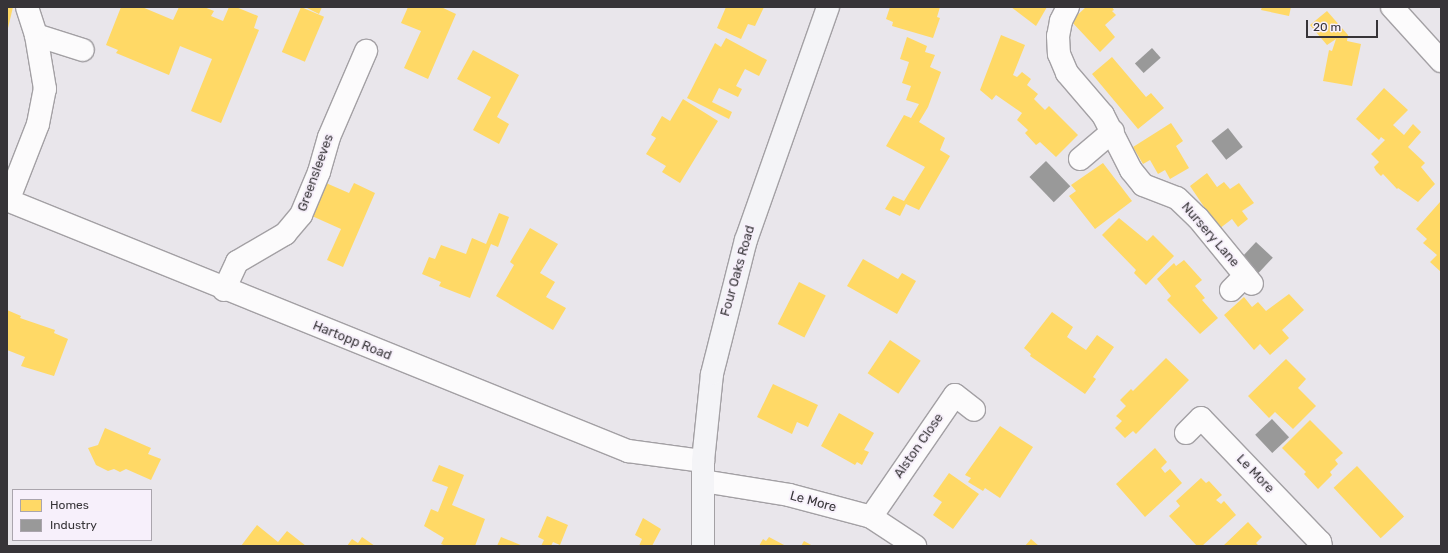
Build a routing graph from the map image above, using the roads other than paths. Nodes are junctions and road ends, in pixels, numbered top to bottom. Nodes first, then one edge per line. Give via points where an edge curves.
1 (27, 7) edge
2 (828, 7) edge
3 (1068, 7) edge
4 (1392, 7) edge
5 (36, 35) junction
6 (83, 50) dead end
7 (366, 51) dead end
8 (1441, 61) edge
9 (1113, 131) junction
10 (1080, 159) dead end
11 (8, 201) edge
12 (1243, 283) dead end
13 (224, 290) junction
14 (974, 410) dead end
15 (1186, 433) dead end
16 (703, 471) junction
17 (871, 517) junction
18 (703, 546) edge
19 (915, 546) edge
20 (1321, 546) edge

1 - 5 street
2 - 16 main road, Four Oaks Road via 746,240 712,374
3 - 9 street, Nursery Lane via 1061,21 1058,36 1059,54 1067,73 1103,115
4 - 8 street
5 - 6 street
5 - 11 street via 45,89 43,105
7 - 13 street, Greensleeves via 329,136 301,215 285,234 238,262
9 - 10 street
9 - 12 street, Nursery Lane via 1131,170 1143,185 1177,198 1198,218
11 - 13 street, Hartopp Road
13 - 16 street, Hartopp Road via 628,451
14 - 17 street, Alston Close via 955,395
15 - 20 street, Le More via 1201,418 1320,542
16 - 17 street, Le More
16 - 18 main road, Four Oaks Road
17 - 19 street, Le More

